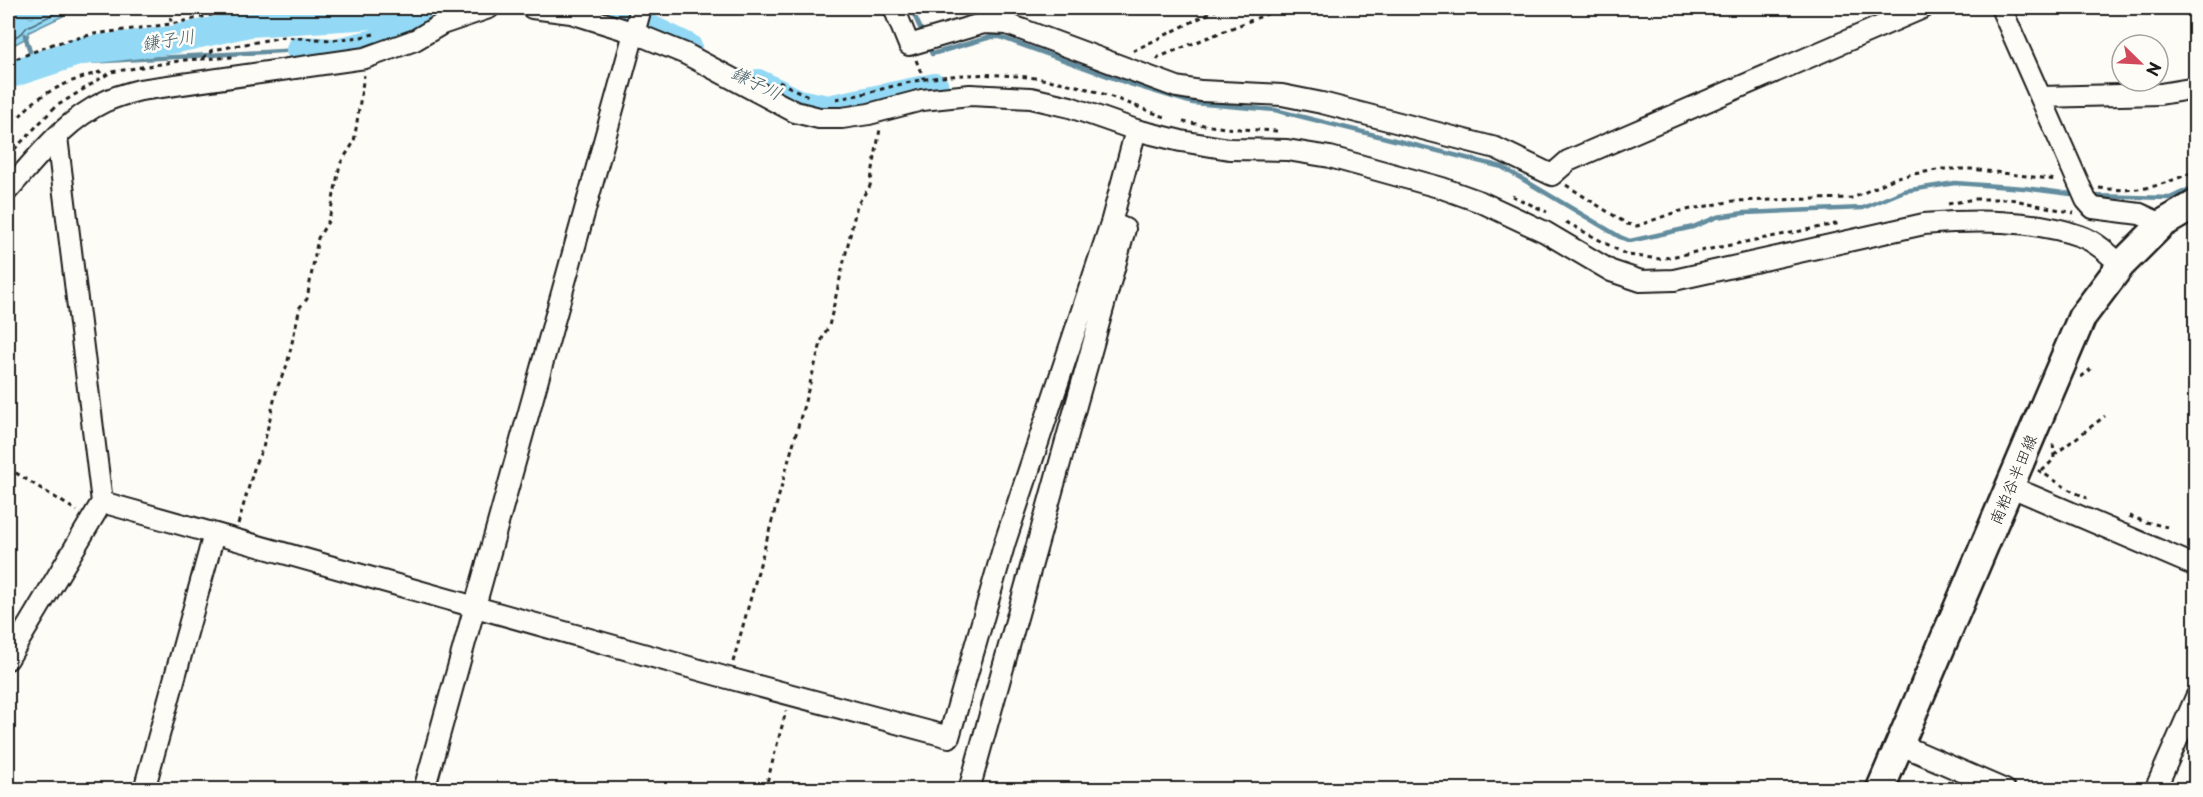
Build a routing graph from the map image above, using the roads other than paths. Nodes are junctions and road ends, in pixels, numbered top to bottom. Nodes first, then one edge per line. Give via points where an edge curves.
1 (489, 8) edge
2 (532, 8) edge
3 (641, 8) edge
4 (894, 8) edge
5 (1923, 8) edge
6 (2001, 8) edge
7 (632, 32) junction
8 (2196, 88) edge
9 (2041, 97) junction
10 (1136, 130) junction
11 (57, 137) junction
12 (8, 190) edge
13 (2196, 204) edge
14 (1111, 223) junction
15 (2162, 224) junction
16 (2121, 265) junction
17 (2009, 486) junction
18 (102, 502) junction
19 (224, 537) junction
20 (2196, 566) edge
21 (474, 607) junction
22 (8, 659) edge
23 (2196, 697) edge
24 (1899, 744) junction
25 (144, 789) edge
26 (424, 789) edge
27 (969, 789) edge
28 (1880, 789) edge
29 (2005, 789) edge
30 (2155, 789) edge

1 - 11 street via 365,58 140,90 104,102 72,122
2 - 7 street via 571,13
3 - 7 street
4 - 5 street via 909,45 984,23 1007,24 1178,87 1282,95 1322,103 1496,148 1552,175 1568,161
6 - 9 street
7 - 10 street via 686,54 795,112 819,118 842,118 922,100 970,95 1031,98
7 - 21 street
8 - 9 street via 2160,94
9 - 15 street via 2093,208 2140,214
10 - 14 street
10 - 16 street via 1229,149 1287,150 1330,157 1442,188 1545,232 1611,271 1641,280 1674,280 1924,224 1963,221 2053,229 2082,236
11 - 12 street
11 - 18 street
13 - 15 main road, 南粕谷半田線
14 - 21 street via 1005,542 949,736
14 - 27 street via 1125,229
15 - 16 main road, 南粕谷半田線
16 - 17 main road, 南粕谷半田線 via 2082,317 2031,465
17 - 20 street
17 - 24 main road, 南粕谷半田線
18 - 19 street
18 - 22 street
19 - 21 street
19 - 25 street
21 - 26 street
23 - 30 street
24 - 28 main road, 南粕谷半田線
24 - 29 street

